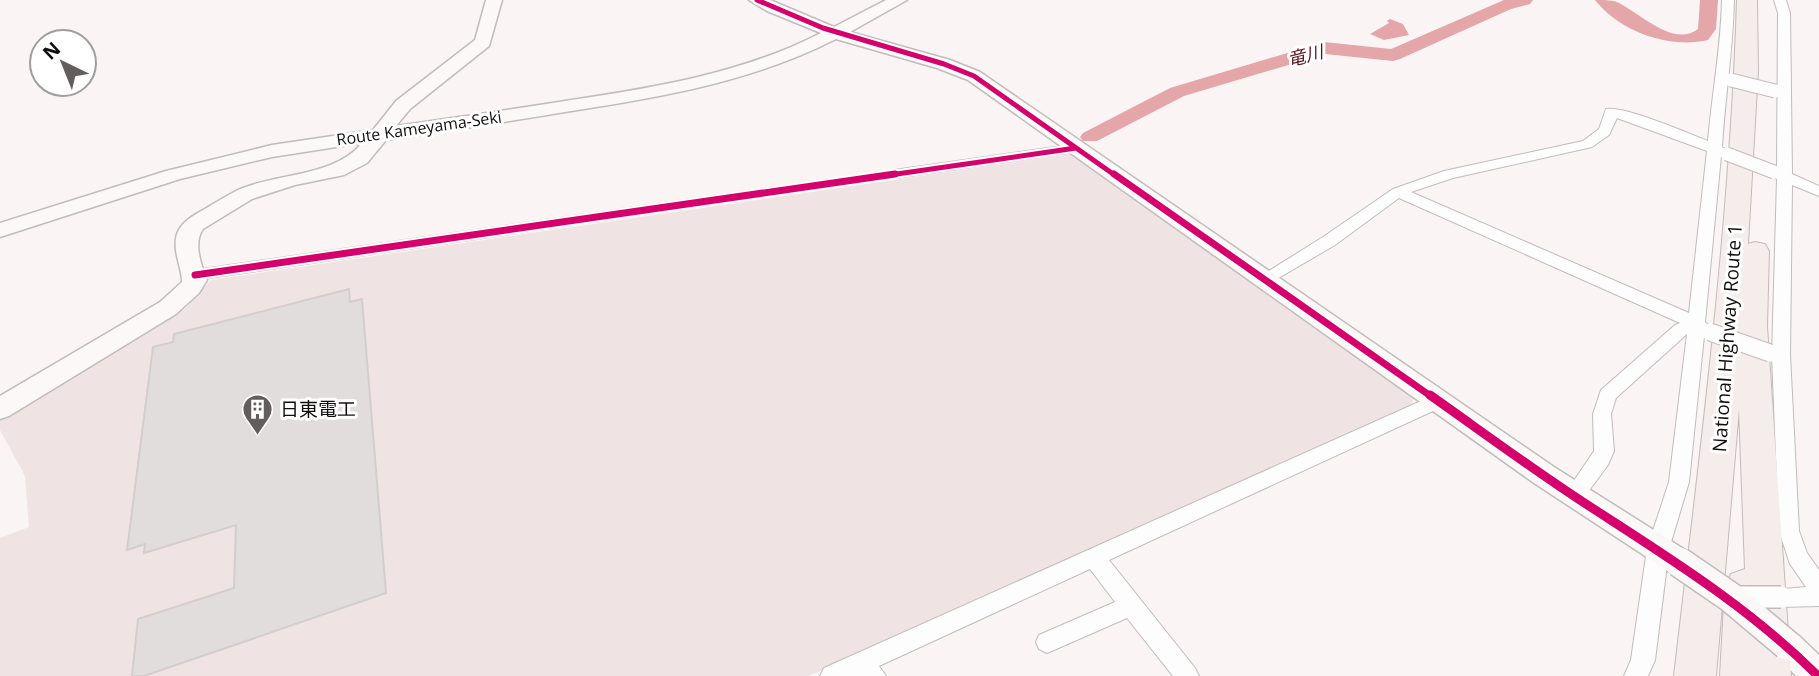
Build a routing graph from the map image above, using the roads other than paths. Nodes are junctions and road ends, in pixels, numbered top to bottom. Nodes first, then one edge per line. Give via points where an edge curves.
1 (494, 0) edge
2 (757, 0) edge
3 (900, 0) edge
4 (1728, 0) edge
5 (1747, 0) edge
6 (1762, 0) edge
7 (1780, 0) edge
8 (838, 33) junction
9 (1726, 78) junction
10 (1781, 93) junction
11 (382, 133) junction
12 (1076, 148) junction
13 (1721, 151) junction
14 (1779, 174) junction
15 (1819, 191) edge
16 (1398, 192) junction
17 (0, 230) edge
18 (195, 275) junction
19 (1264, 279) junction
20 (1704, 329) junction
21 (1767, 345) junction
22 (1724, 387) junction
23 (1439, 400) junction
24 (0, 409) edge
25 (1575, 494) junction
26 (1669, 556) junction
27 (1094, 558) junction
28 (1819, 588) edge
29 (1819, 596) edge
30 (1730, 597) junction
31 (1132, 605) junction
32 (1047, 642) dead end
33 (1779, 661) edge
34 (865, 671) edge
35 (832, 676) edge
36 (1187, 676) edge
37 (1636, 676) edge
38 (1695, 676) edge
39 (1730, 676) edge
40 (1741, 676) edge
41 (1818, 676) edge

1 - 11 street via 483,42 403,104
2 - 8 street
3 - 8 street, Route Kameyama-Seki
4 - 9 street
5 - 22 highway, National Highway Route 1
6 - 21 highway, National Highway Route 1
7 - 10 street via 1784,13
8 - 11 street, Route Kameyama-Seki via 793,54 704,82
8 - 12 street via 962,70
9 - 10 street, bridge
9 - 13 street
10 - 14 street
11 - 17 street, Route Kameyama-Seki via 195,169
11 - 18 street via 350,165 253,191 195,224 188,234 188,260
12 - 18 street
12 - 19 street
13 - 14 street, bridge
13 - 16 street via 1611,112 1602,134 1587,144 1449,174
13 - 20 street
14 - 15 street
14 - 21 street
16 - 19 street via 1329,241
16 - 20 street
18 - 24 street via 191,287 168,308
19 - 23 street
20 - 21 street, bridge
20 - 25 street via 1681,330 1608,395 1602,414 1604,451
20 - 26 street
21 - 28 street via 1789,531 1798,556
21 - 33 highway, National Highway Route 1
21 - 40 highway via 1747,394
22 - 38 highway, National Highway Route 1
22 - 39 highway
23 - 25 street
23 - 27 street
25 - 26 street
26 - 30 street, bridge
26 - 37 street
27 - 31 street
27 - 34 street
29 - 30 street, bridge
30 - 33 street, bridge
31 - 32 street
31 - 36 street
33 - 41 street
34 - 35 street

